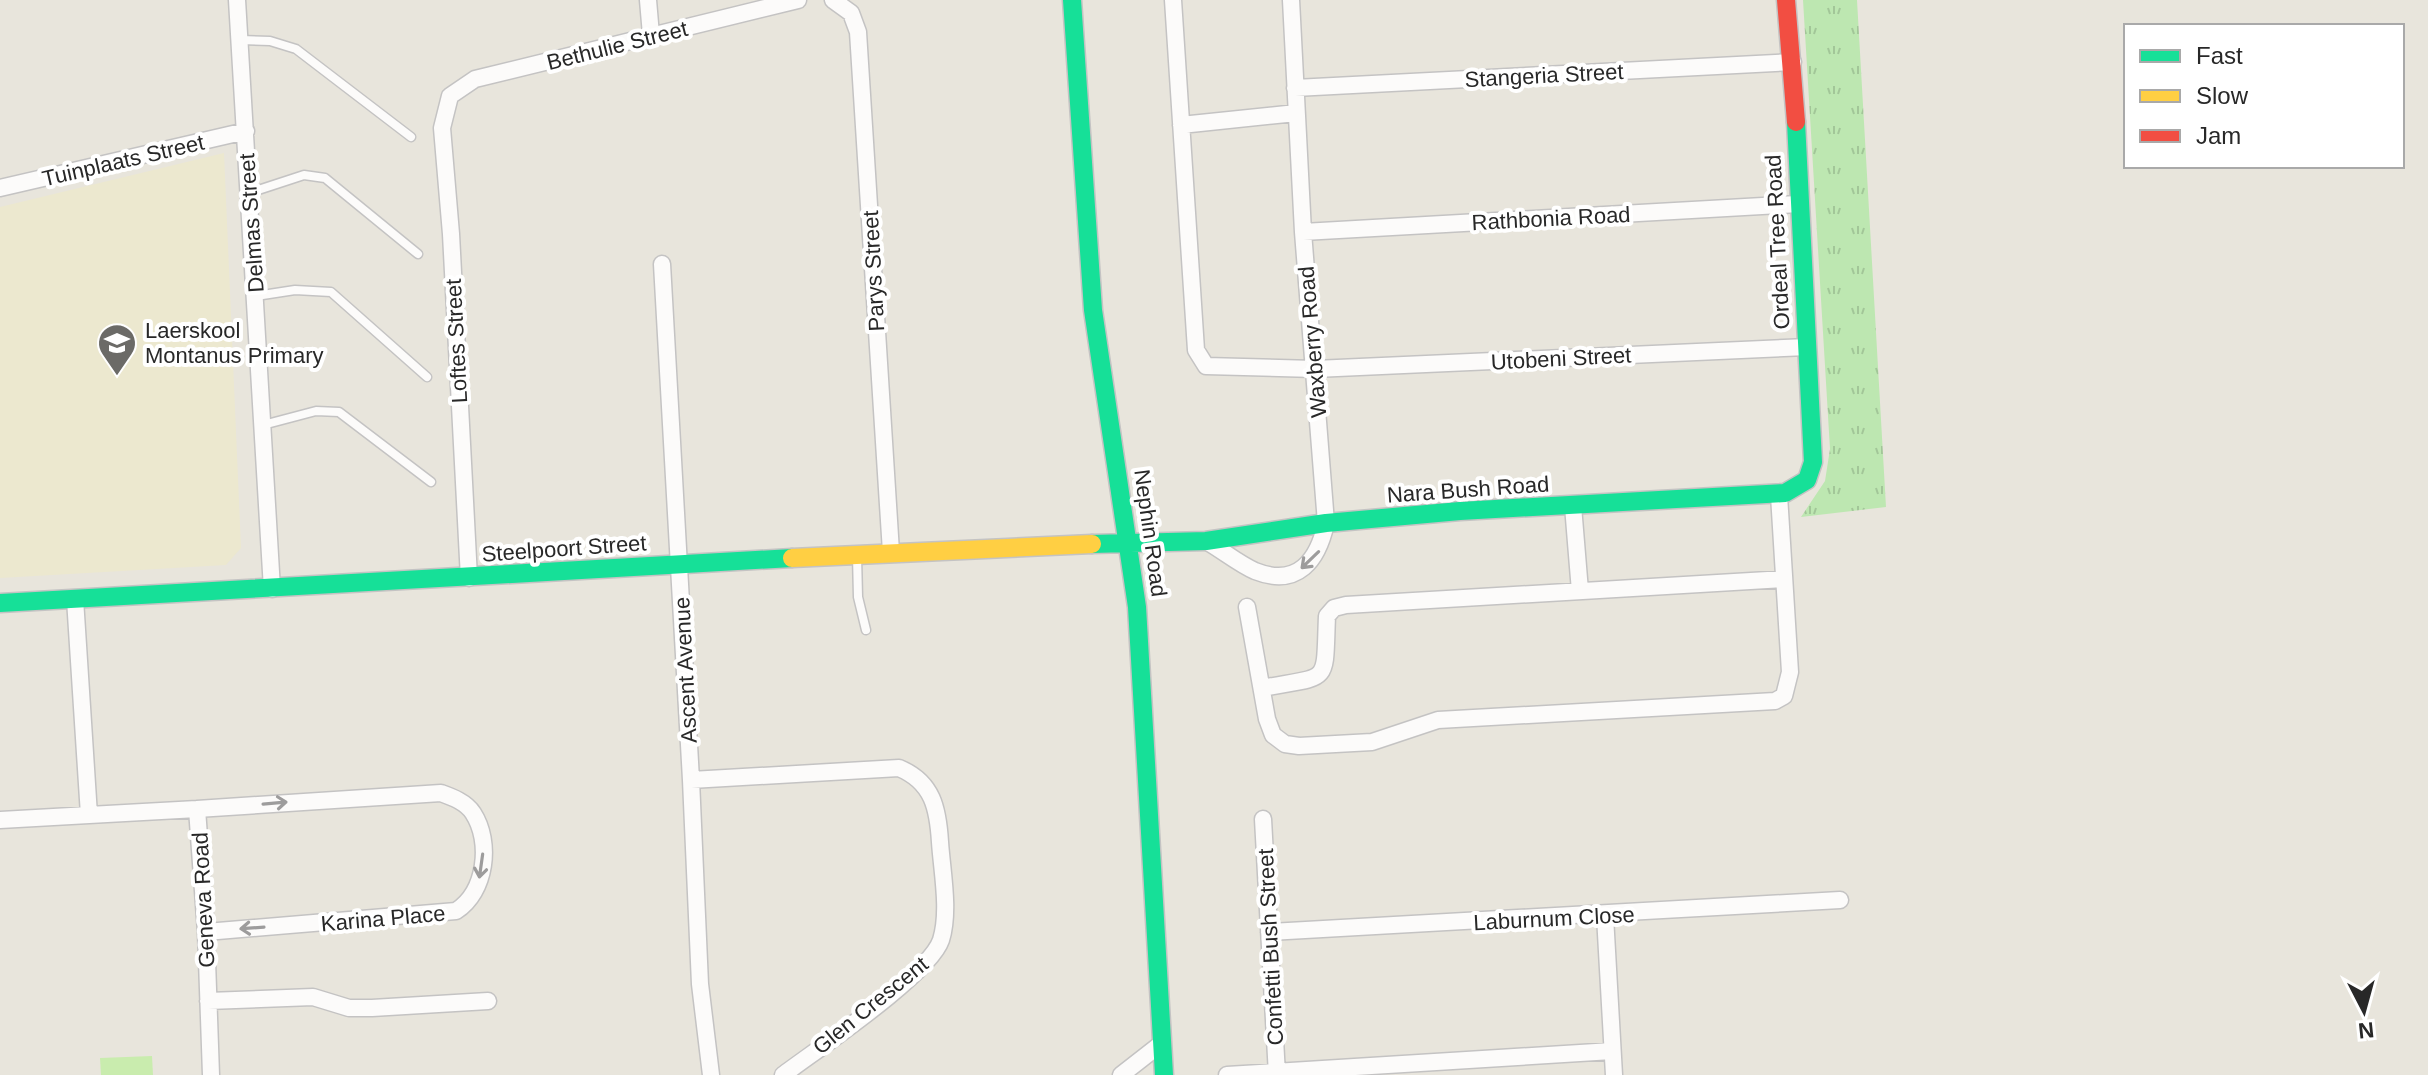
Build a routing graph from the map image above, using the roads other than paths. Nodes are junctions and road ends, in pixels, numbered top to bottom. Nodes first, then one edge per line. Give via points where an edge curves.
1 (237, 0) edge
2 (648, 0) edge
3 (798, 0) edge
4 (833, 0) edge
5 (1072, 0) edge
6 (1173, 0) edge
7 (1291, 0) edge
8 (1786, 0) edge
9 (651, 35) junction
10 (240, 40) junction
11 (1793, 62) junction
12 (1295, 88) junction
13 (446, 106) joint
14 (1296, 113) junction
15 (1181, 125) junction
16 (246, 131) junction
17 (411, 137) dead end
18 (0, 188) edge
19 (249, 193) junction
20 (1798, 204) junction
21 (1303, 232) junction
22 (418, 254) dead end
23 (662, 264) dead end
24 (256, 296) junction
25 (1807, 347) junction
26 (1315, 369) junction
27 (427, 377) dead end
28 (263, 425) junction
29 (1807, 480) joint
30 (431, 482) dead end
31 (1779, 495) junction
32 (1573, 506) junction
33 (1326, 523) junction
34 (1206, 541) junction
35 (1130, 542) junction
36 (891, 552) junction
37 (857, 554) junction
38 (679, 565) junction
39 (469, 578) junction
40 (1784, 579) junction
41 (272, 589) junction
42 (1580, 591) junction
43 (75, 599) junction
44 (0, 603) edge
45 (1247, 607) dead end
46 (866, 630) dead end
47 (1262, 688) junction
48 (691, 780) junction
49 (197, 809) junction
50 (89, 815) junction
51 (1263, 819) dead end
52 (0, 820) edge
53 (1840, 900) dead end
54 (1605, 916) junction
55 (206, 932) junction
56 (1269, 932) junction
57 (208, 1001) junction
58 (488, 1001) dead end
59 (1162, 1043) junction
60 (1612, 1051) junction
61 (1277, 1073) edge
62 (211, 1075) edge
63 (711, 1075) edge
64 (783, 1075) edge
65 (1121, 1075) edge
66 (1164, 1075) edge
67 (1227, 1075) edge
68 (1614, 1075) edge

1 - 10 street, Delmas Street
2 - 9 street
3 - 9 street, Bethulie Street
4 - 36 street, Parys Street via 851,13 858,32
5 - 35 street, Nephin Road via 1093,310
6 - 15 street
7 - 12 street, Waxberry Road
8 - 11 street, Ordeal Tree Road
9 - 13 street, Bethulie Street via 475,79 458,89
10 - 16 street, Delmas Street
10 - 17 lane via 296,49
11 - 12 street, Stangeria Street
11 - 20 street, Ordeal Tree Road
12 - 14 street, Waxberry Road
13 - 39 street, Loftes Street via 442,128
14 - 15 street
14 - 21 street, Waxberry Road
15 - 26 street, Utobeni Street via 1199,359 1215,368
16 - 18 street, Tuinplaats Street
16 - 19 street, Delmas Street
19 - 22 lane via 304,175 325,178
19 - 24 street, Delmas Street
20 - 21 street, Rathbonia Road
20 - 25 street, Ordeal Tree Road
21 - 26 street, Waxberry Road
23 - 38 street, Ascent Avenue
24 - 27 lane via 331,292
24 - 28 street, Delmas Street
25 - 26 street, Utobeni Street
25 - 29 street, Ordeal Tree Road via 1813,462
26 - 33 street, Waxberry Road
28 - 30 lane via 316,411 339,412
28 - 41 street, Delmas Street
29 - 31 street, Nara Bush Road
31 - 32 street, Nara Bush Road
31 - 40 street
32 - 33 street, Nara Bush Road
32 - 42 street
33 - 34 street, Nara Bush Road
33 -> 34 street, Waxberry Road via 1320,552 1306,567 1290,573 1254,570
34 - 35 street, Nara Bush Road
35 - 36 street, Steelpoort Street
35 - 59 street, Nephin Road
36 - 37 street, Steelpoort Street
37 - 38 street, Steelpoort Street
37 - 46 lane via 858,597
38 - 39 street, Steelpoort Street
38 - 48 street, Ascent Avenue
39 - 41 street, Steelpoort Street
40 - 42 street
40 - 47 street via 1790,672 1784,696 1775,701 1438,720 1372,742 1299,746 1273,735
41 - 43 street, Steelpoort Street
42 - 47 street via 1334,608 1327,616 1323,673
43 - 44 street, Steelpoort Street
43 - 50 street
45 - 47 street
48 - 63 street, Ascent Avenue via 697,939
48 - 64 street, Glen Crescent via 899,768 922,782 938,810 944,923 935,952 912,976
49 - 50 street, Geneva Road
49 - 55 street, Geneva Road
49 -> 55 street, Karina Place via 441,793 472,812 483,848 475,892 456,911
50 - 52 street, Geneva Road
51 - 56 street, Confetti Bush Street
53 - 54 street, Laburnum Close
54 - 56 street, Laburnum Close
54 - 60 street
55 - 57 street, Geneva Road
56 - 61 street, Confetti Bush Street
57 - 58 street via 313,997 349,1008
57 - 62 street, Geneva Road
59 - 65 street
59 - 66 street, Nephin Road
60 - 61 street
60 - 68 street
61 - 67 street

